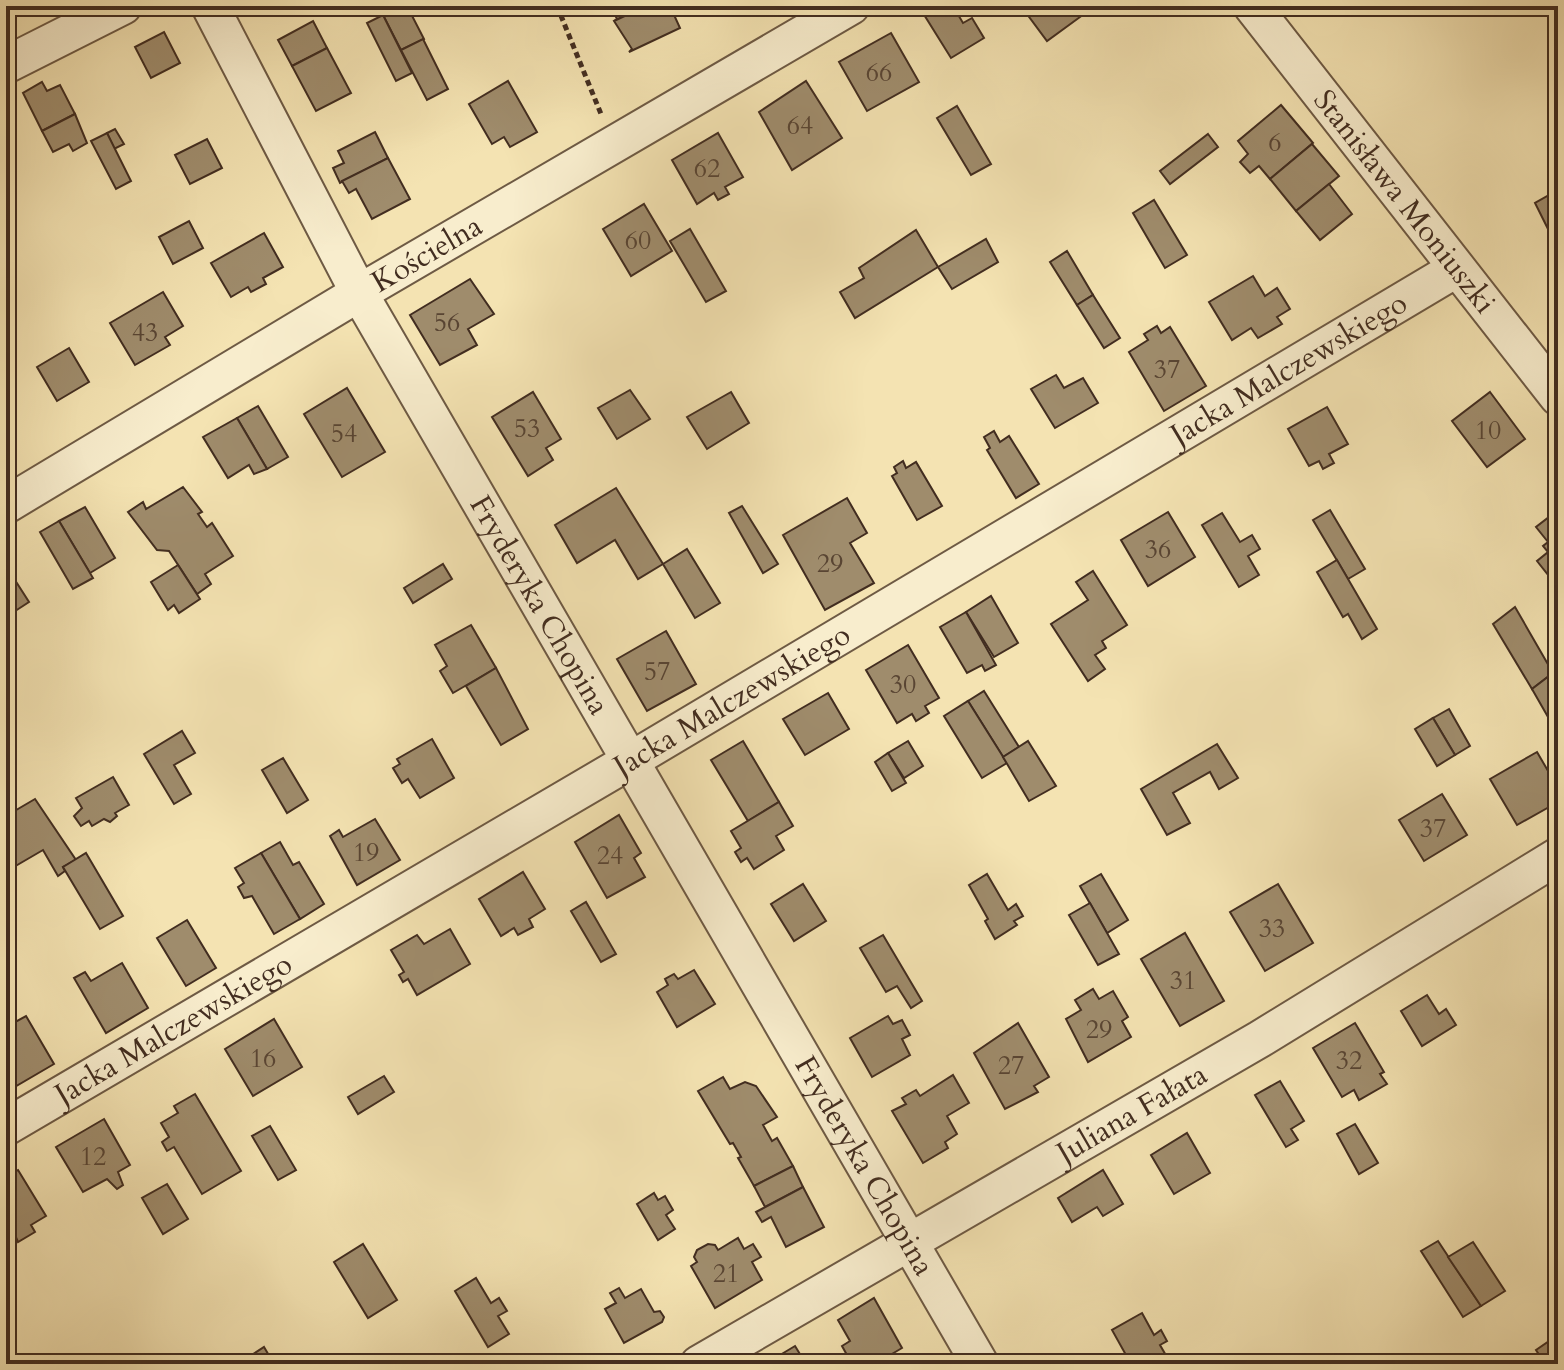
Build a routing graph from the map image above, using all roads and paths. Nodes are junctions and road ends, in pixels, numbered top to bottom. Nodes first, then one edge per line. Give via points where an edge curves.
1 (123, 6) edge
2 (210, 6) edge
3 (557, 6) edge
4 (851, 6) edge
5 (1252, 6) edge
6 (6, 65) edge
7 (613, 144) junction
8 (1456, 269) junction
9 (359, 293) junction
10 (1558, 397) edge
11 (6, 505) edge
12 (628, 762) junction
13 (1558, 856) edge
14 (6, 1127) edge
15 (908, 1241) junction
16 (699, 1364) edge
17 (980, 1364) edge

1 - 6 street
2 - 9 street, Fryderyka Chopina
3 - 7 path
4 - 7 street, Kościelna
5 - 8 street, Stanisława Moniuszki
7 - 9 street, Kościelna
8 - 10 street, Stanisława Moniuszki
8 - 12 street, Jacka Malczewskiego
9 - 11 street, Kościelna
9 - 12 street, Fryderyka Chopina
12 - 14 street, Jacka Malczewskiego
12 - 15 street, Fryderyka Chopina
13 - 15 street, Juliana Fałata via 1260,1039
15 - 16 street, Juliana Fałata
15 - 17 street, Fryderyka Chopina

